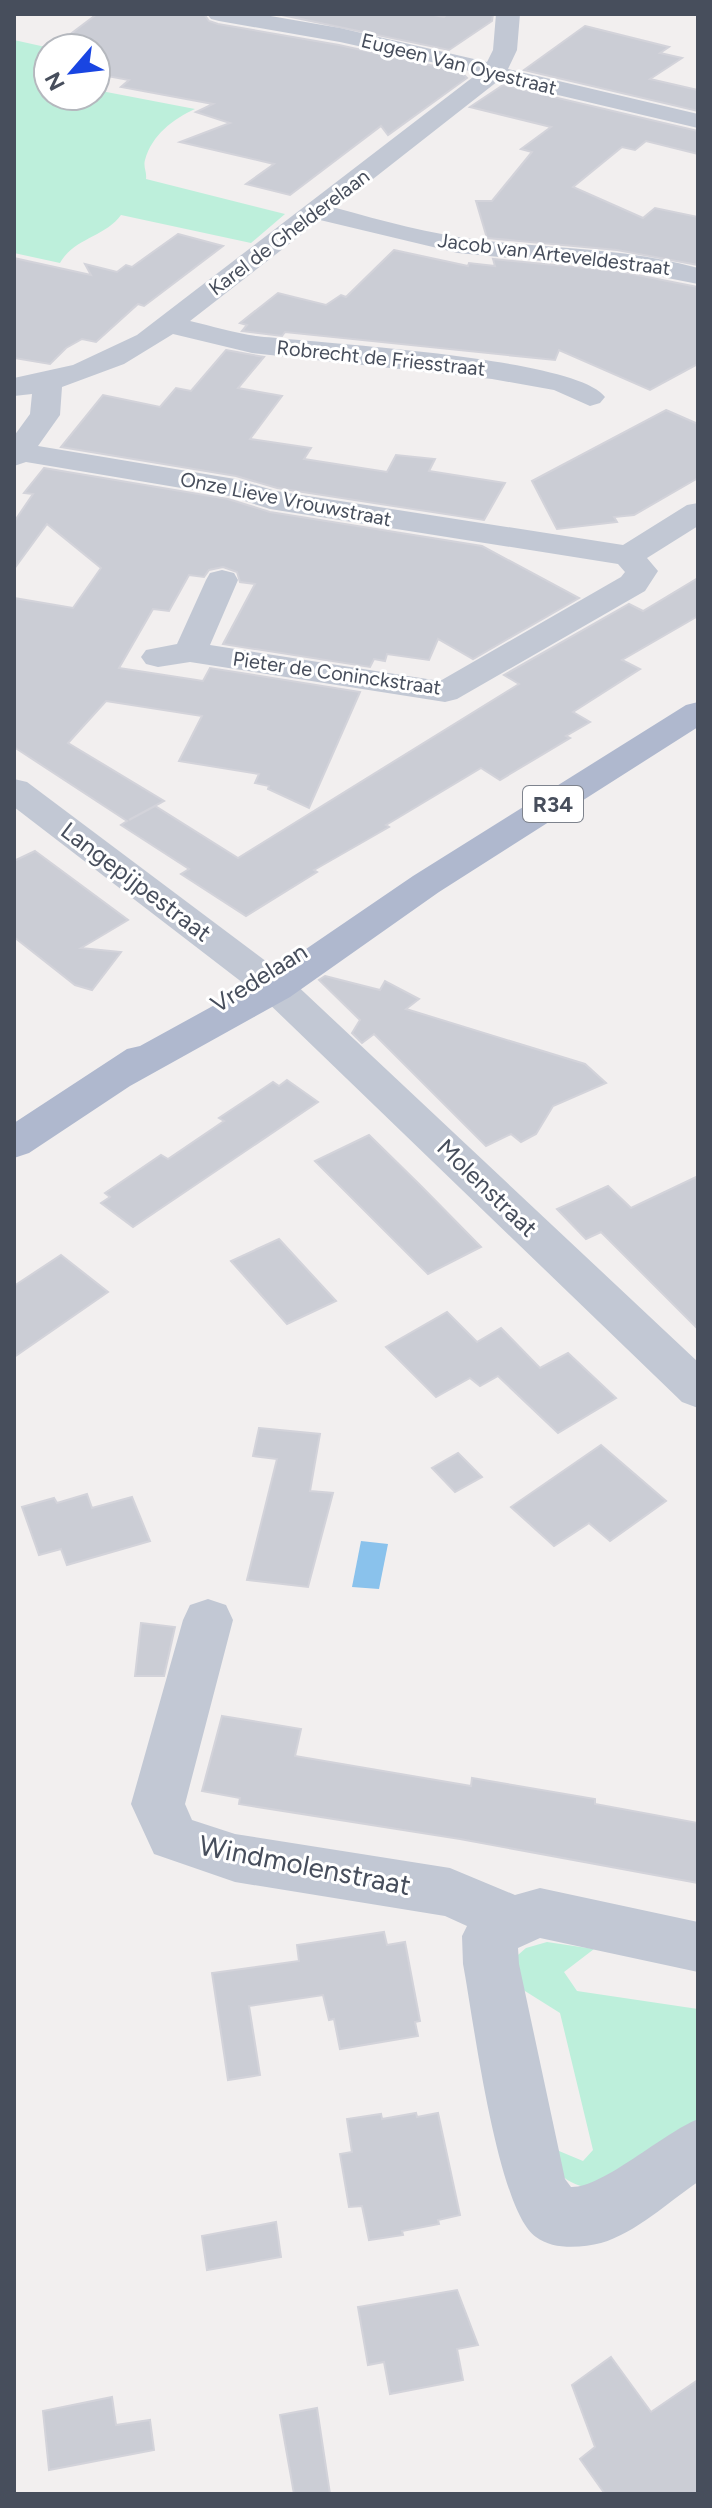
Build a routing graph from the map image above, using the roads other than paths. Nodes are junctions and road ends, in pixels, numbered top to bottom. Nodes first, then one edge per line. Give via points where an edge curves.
1 (219, 14) edge
2 (508, 14) edge
3 (494, 73) junction
4 (698, 121) edge
5 (316, 211) junction
6 (698, 276) edge
7 (169, 325) junction
8 (48, 384) junction
9 (14, 387) edge
10 (590, 397) dead end
11 (16, 455) edge
12 (698, 512) edge
13 (635, 563) junction
14 (222, 580) dead end
15 (698, 712) edge
16 (14, 790) edge
17 (267, 981) junction
18 (14, 1143) edge
19 (698, 1390) edge
20 (208, 1620) dead end
21 (513, 1920) junction
22 (698, 1947) edge
23 (698, 2147) edge

1 - 3 street, Eugeen Van Oyestraat via 340,35
2 - 3 street via 505,50
3 - 4 street, Eugeen Van Oyestraat
3 - 5 street, Karel de Ghelderelaan
5 - 6 street, Jacob van Arteveldestraat via 476,247 667,266
5 - 7 street, Karel de Ghelderelaan
7 - 8 street, Karel de Ghelderelaan via 95,370
7 - 10 street, Robrecht de Friesstraat via 252,344 492,370 562,383
8 - 9 street, Karel de Ghelderelaan
8 - 11 street, Onze Lieve Vrouwstraat via 45,415
11 - 13 street, Onze Lieve Vrouwstraat via 235,488 270,500
12 - 13 street, Pieter de Coninckstraat
13 - 14 street, Pieter de Coninckstraat via 633,584 445,692 174,654
15 - 17 main road, Vredelaan / R34
16 - 17 street, Langepijpestraat
17 - 18 main road, Vredelaan / R34
17 - 19 street, Molenstraat
20 - 21 street, Windmolenstraat via 158,1804 173,1837 235,1858 450,1892
21 - 22 street via 540,1913
21 - 23 street via 490,1936 491,1964 532,2171 556,2216 601,2213

